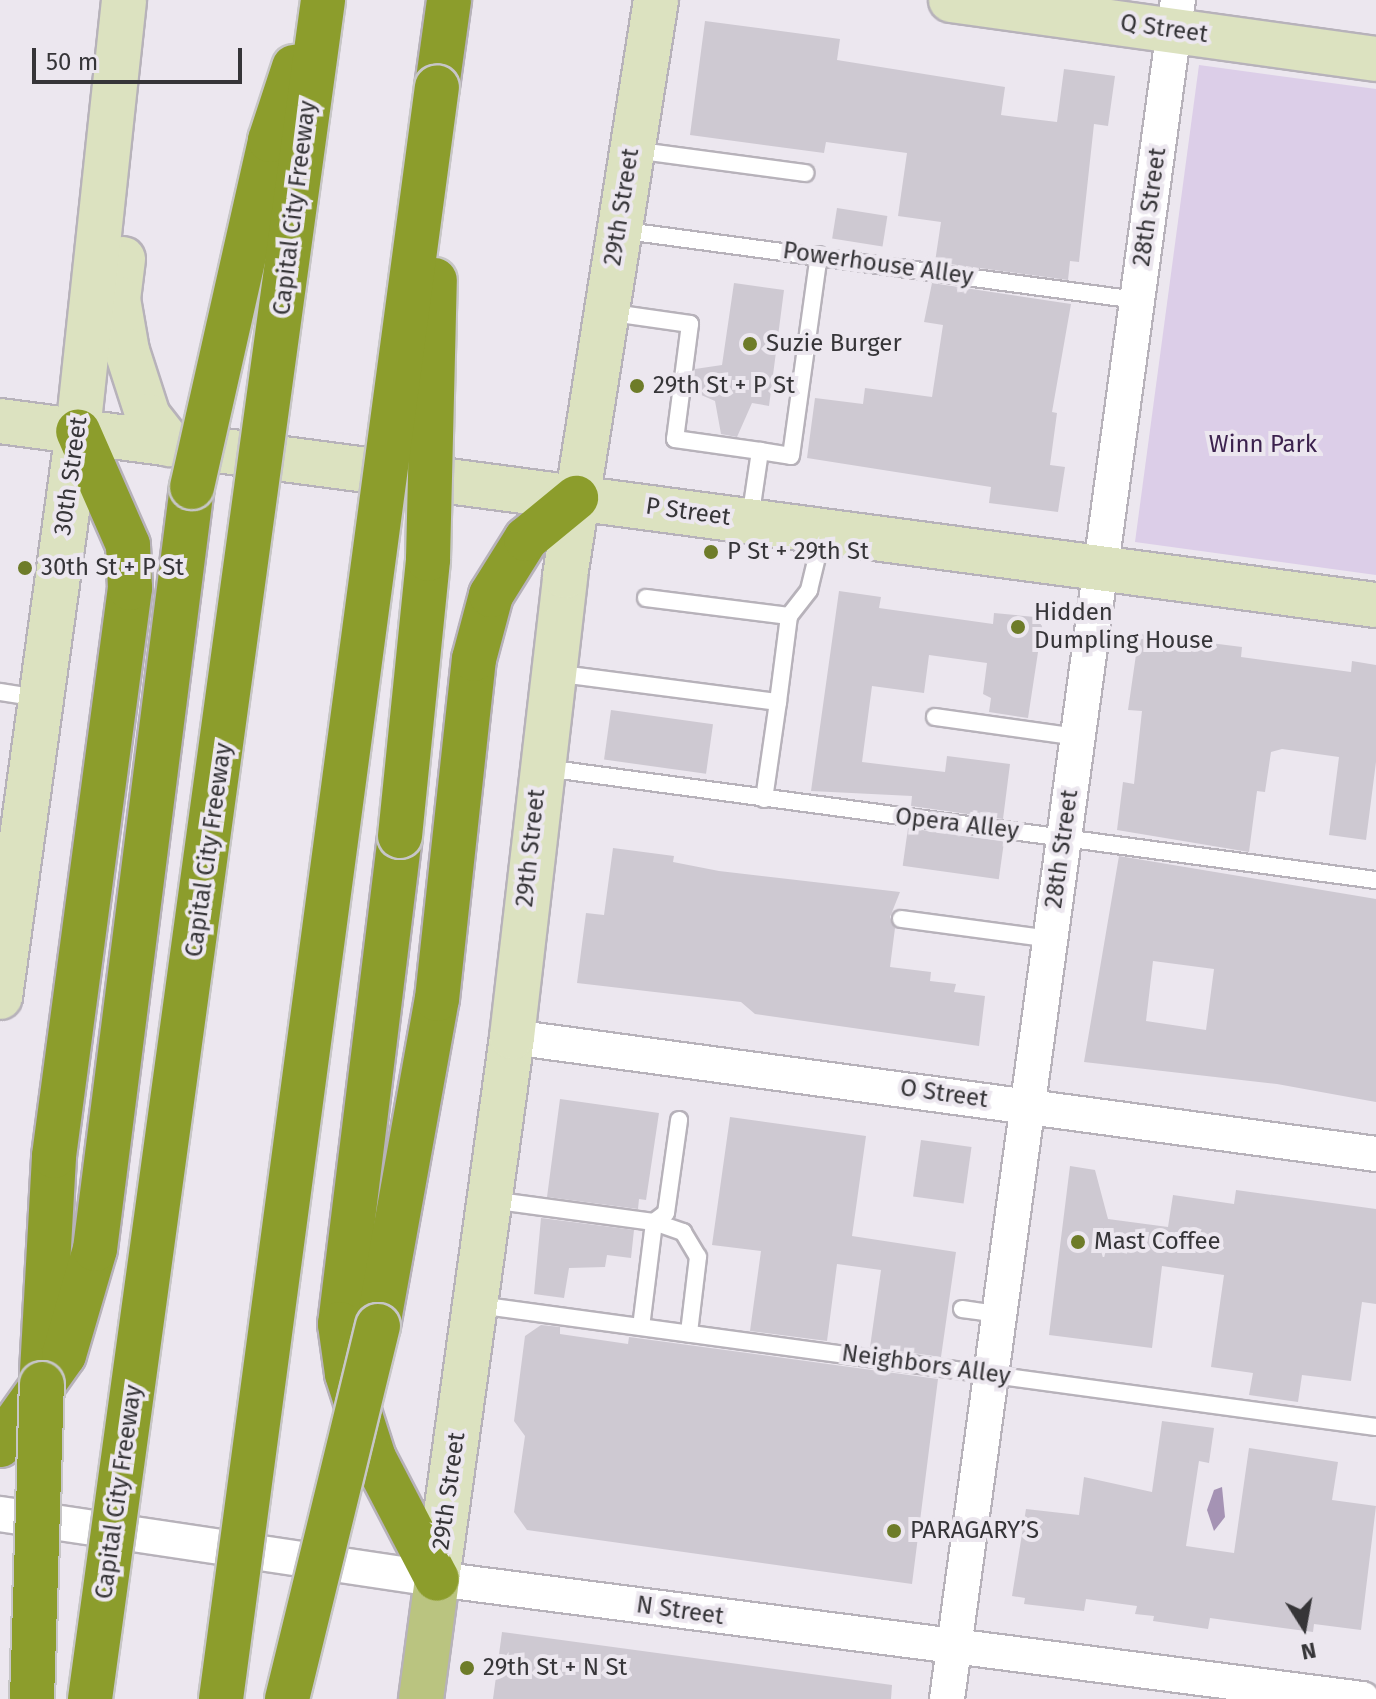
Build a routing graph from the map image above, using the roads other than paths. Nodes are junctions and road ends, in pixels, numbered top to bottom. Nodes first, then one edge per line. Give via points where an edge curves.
1 (124, 0) edge
2 (315, 0) edge
3 (323, 0) edge
4 (449, 0) edge
5 (656, 0) edge
6 (951, 0) edge
7 (1176, 15) edge
8 (1376, 59) edge
9 (437, 87) junction
10 (110, 132) junction
11 (632, 150) junction
12 (805, 173) dead end
13 (619, 230) junction
14 (819, 255) junction
15 (1137, 300) junction
16 (606, 312) junction
17 (0, 421) edge
18 (78, 431) junction
19 (170, 444) junction
20 (760, 451) junction
21 (576, 498) junction
22 (750, 520) junction
23 (823, 531) junction
24 (1101, 567) junction
25 (646, 598) dead end
26 (1376, 605) edge
27 (789, 616) junction
28 (552, 673) junction
29 (20, 695) edge
30 (778, 702) junction
31 (935, 717) dead end
32 (1078, 737) junction
33 (538, 768) junction
34 (764, 799) junction
35 (1063, 838) junction
36 (1376, 880) edge
37 (901, 919) dead end
38 (1050, 939) junction
39 (2, 976) edge
40 (512, 1037) junction
41 (1027, 1105) junction
42 (679, 1120) dead end
43 (1376, 1154) edge
44 (489, 1200) junction
45 (654, 1222) junction
46 (475, 1304) junction
47 (962, 1309) dead end
48 (998, 1314) junction
49 (641, 1327) junction
50 (689, 1333) junction
51 (990, 1374) junction
52 (1376, 1427) edge
53 (0, 1445) edge
54 (0, 1514) edge
55 (437, 1579) junction
56 (954, 1648) junction
57 (32, 1699) edge
58 (90, 1699) edge
59 (221, 1699) edge
60 (287, 1699) edge
61 (421, 1699) edge
62 (947, 1699) edge
63 (1362, 1699) edge

1 - 10 main road, 30th Street
2 - 53 highway, bridge via 270,140 192,487 95,1249 64,1355
3 - 58 highway, Capital City Freeway, bridge
4 - 9 highway
5 - 11 main road, 29th Street
6 - 7 main road, Q Street
7 - 8 main road, Q Street
7 - 15 street, 28th Street
9 - 55 highway, bridge via 428,559 340,1324 347,1374 374,1458
9 - 59 highway, bridge
10 - 18 main road, 30th Street
10 - 19 main road via 133,172 118,299 127,351 148,416
11 - 12 lane
11 - 13 main road, 29th Street
13 - 14 lane, Powerhouse Alley
13 - 16 main road, 29th Street
14 - 15 lane, Powerhouse Alley
14 - 20 lane via 791,456
15 - 24 street, 28th Street
16 - 20 lane via 690,324 675,439
16 - 21 main road, 29th Street
17 - 18 main road, P Street
18 - 19 main road, P Street
18 - 29 main road, 30th Street
18 - 57 highway, bridge via 128,545 130,588 48,1234
19 - 21 main road, P Street
20 - 22 lane
21 - 22 main road, P Street
21 - 28 main road, 29th Street
21 - 60 highway, bridge via 526,539 491,595 474,659 437,999 378,1326
22 - 23 main road, P Street
23 - 24 main road, P Street
23 - 27 lane via 809,590
24 - 26 main road, P Street
24 - 32 street, 28th Street
25 - 27 lane
27 - 30 lane
28 - 30 lane
28 - 33 main road, 29th Street
29 - 39 main road, 30th Street
30 - 34 lane
31 - 32 lane
32 - 35 street, 28th Street
33 - 34 lane, Opera Alley
33 - 40 main road, 29th Street
34 - 35 lane, Opera Alley
35 - 36 lane, Opera Alley
35 - 38 street, 28th Street
37 - 38 lane
38 - 41 street, 28th Street
40 - 41 street, O Street
40 - 44 main road, 29th Street
41 - 43 street, O Street
41 - 48 street, 28th Street
42 - 45 lane via 666,1213
44 - 45 lane
44 - 46 main road, 29th Street
45 - 49 lane
45 - 50 lane via 683,1232 697,1249
46 - 49 lane, Neighbors Alley
46 - 55 main road, 29th Street
47 - 48 lane
48 - 51 street, 28th Street
49 - 50 lane, Neighbors Alley
50 - 51 lane, Neighbors Alley via 861,1348
51 - 52 lane, Neighbors Alley
51 - 56 street, 28th Street
54 - 55 street, N Street
55 - 56 street, N Street
55 - 61 main road, 29th Street
56 - 62 street, 28th Street
56 - 63 street, N Street

